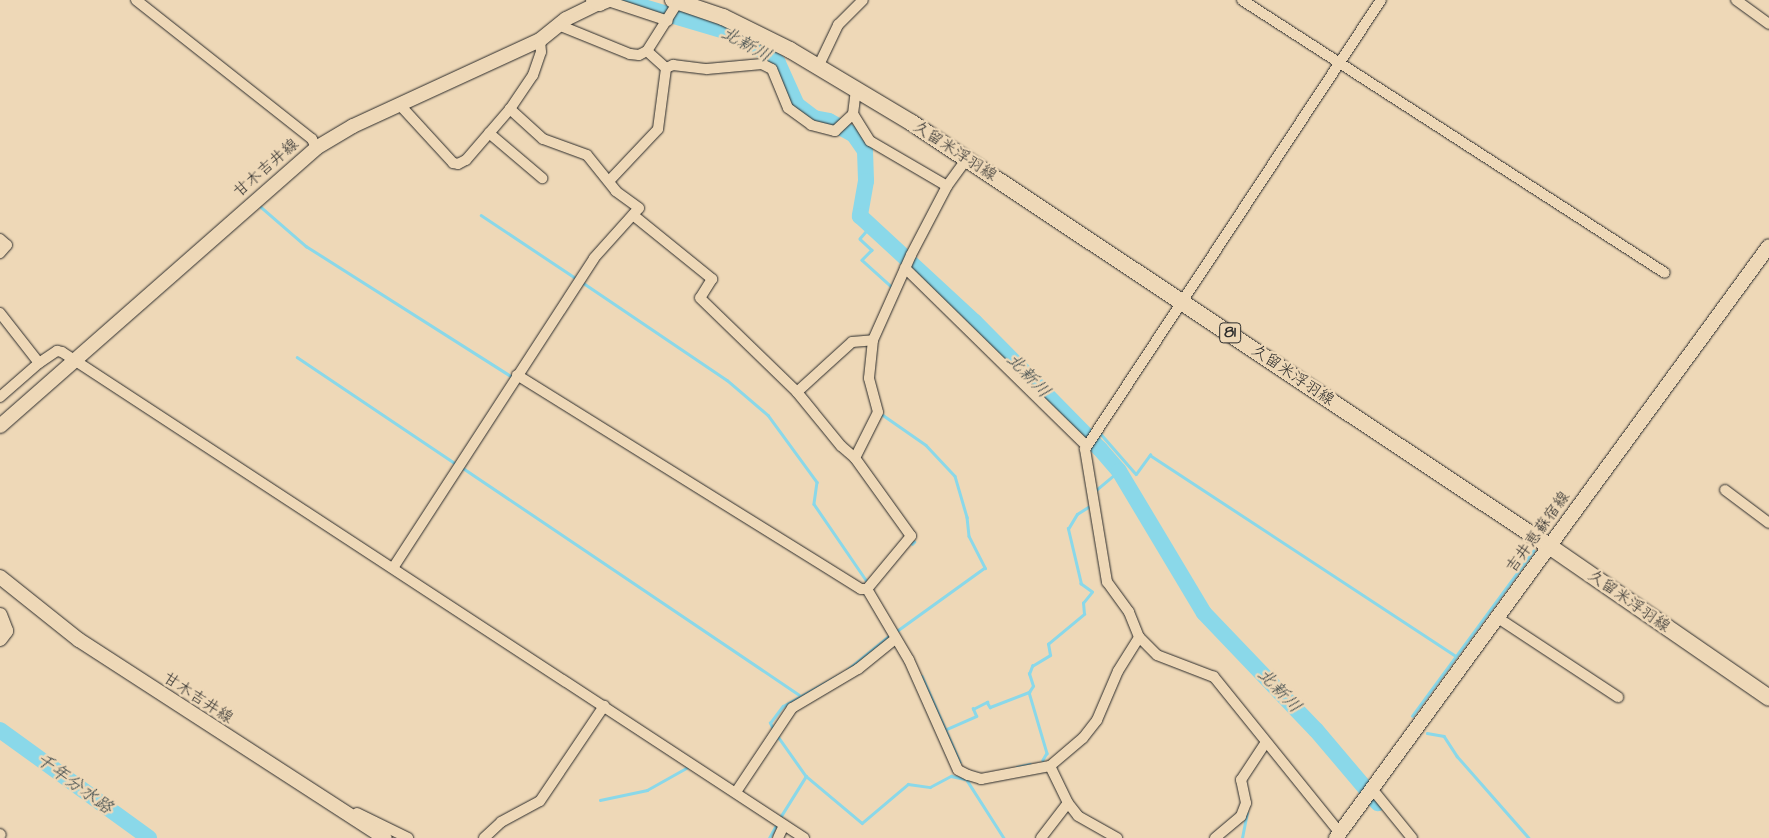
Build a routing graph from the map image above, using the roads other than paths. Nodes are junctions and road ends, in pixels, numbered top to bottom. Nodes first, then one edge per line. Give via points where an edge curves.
1 (136, 0) edge
2 (863, 0) edge
3 (1242, 0) edge
4 (1381, 0) edge
5 (1736, 0) edge
6 (601, 1) edge
7 (676, 4) edge
8 (668, 21) junction
9 (1769, 24) edge
10 (560, 26) junction
11 (540, 40) junction
12 (647, 51) junction
13 (1339, 64) junction
14 (818, 67) junction
15 (666, 68) junction
16 (856, 89) junction
17 (399, 104) junction
18 (510, 109) junction
19 (853, 114) junction
20 (489, 133) junction
21 (316, 148) junction
22 (966, 158) junction
23 (542, 178) dead end
24 (610, 180) junction
25 (947, 186) junction
26 (633, 215) junction
27 (0, 239) edge
28 (1769, 246) edge
29 (0, 253) edge
30 (908, 262) junction
31 (1665, 273) dead end
32 (1183, 301) junction
33 (0, 313) edge
34 (870, 340) junction
35 (74, 359) junction
36 (39, 363) junction
37 (517, 376) junction
38 (797, 392) junction
39 (0, 397) edge
40 (0, 426) edge
41 (1089, 440) junction
42 (855, 458) junction
43 (1725, 490) dead end
44 (1769, 523) edge
45 (1549, 546) junction
46 (393, 568) junction
47 (0, 577) edge
48 (870, 586) junction
49 (0, 615) edge
50 (1498, 618) junction
51 (893, 635) junction
52 (1139, 638) junction
53 (0, 639) edge
54 (1618, 697) dead end
55 (1769, 698) edge
56 (604, 706) junction
57 (1266, 742) junction
58 (1050, 766) junction
59 (736, 792) junction
60 (1369, 794) junction
61 (1068, 803) junction
62 (344, 811) junction
63 (784, 824) junction
64 (1338, 836) edge
65 (385, 838) edge
66 (408, 838) edge
67 (484, 838) edge
68 (778, 838) edge
69 (804, 838) edge
70 (1041, 838) edge
71 (1117, 838) edge
72 (1215, 838) edge
73 (1412, 838) edge

1 - 21 street via 312,139
2 - 14 street via 838,26
3 - 13 street
4 - 13 street
5 - 9 street
6 - 8 street
6 - 10 main road, 甘木吉井線 via 566,19
7 - 8 street
7 - 14 main road, 久留米浮羽線 / 81 via 750,29
8 - 12 street
10 - 11 main road, 甘木吉井線
10 - 12 street via 630,54 639,55
11 - 17 main road, 甘木吉井線
11 - 18 street via 541,52 533,75
12 - 15 street
13 - 31 street
13 - 32 street
14 - 16 main road, 久留米浮羽線 / 81
15 - 19 street via 673,65 707,69 762,64 772,69 788,108 810,125 842,126
15 - 24 street via 658,128
16 - 19 street
16 - 22 main road, 久留米浮羽線 / 81
17 - 20 street via 453,163 466,160
17 - 21 main road, 甘木吉井線
18 - 20 street
18 - 24 street via 543,139 587,155
19 - 25 street via 870,141
20 - 23 street
21 - 35 main road, 甘木吉井線 via 161,287
22 - 25 street
22 - 32 main road, 久留米浮羽線 / 81
24 - 26 street via 616,191 638,208
25 - 30 street
26 - 37 street via 594,258
26 - 38 street via 712,279 700,298
27 - 29 street via 7,245
28 - 45 main road, 吉井恵蘇宿線
30 - 34 street
30 - 41 street
32 - 41 street
32 - 45 main road, 久留米浮羽線 / 81
33 - 36 street
34 - 38 street via 852,342
34 - 42 street via 869,378 878,412
35 - 36 street via 57,351
35 - 40 main road, 甘木吉井線
35 - 46 street
36 - 39 street
37 - 46 street
37 - 48 street via 861,589
38 - 42 street via 841,446
41 - 52 street via 1107,582 1129,612
42 - 48 street via 911,536
43 - 44 street
45 - 50 main road, 吉井恵蘇宿線
45 - 55 main road, 久留米浮羽線 / 81
46 - 56 street
47 - 62 main road, 甘木吉井線 via 79,640
48 - 51 street
49 - 53 main road via 6,631
50 - 54 street
50 - 60 main road, 吉井恵蘇宿線
51 - 58 street via 909,660 958,770 981,779
51 - 59 street via 858,669 792,708
52 - 57 street via 1157,655 1214,677
52 - 58 street via 1118,672 1097,720
56 - 59 street
56 - 67 street via 540,801 501,822
57 - 64 street
57 - 72 street via 1240,780 1246,803 1241,816
58 - 61 street
59 - 63 street
60 - 64 main road, 吉井恵蘇宿線
60 - 73 street
61 - 70 street
61 - 71 street via 1078,816
62 - 65 main road, 甘木吉井線
62 - 66 street via 349,810
63 - 68 street
63 - 69 street

